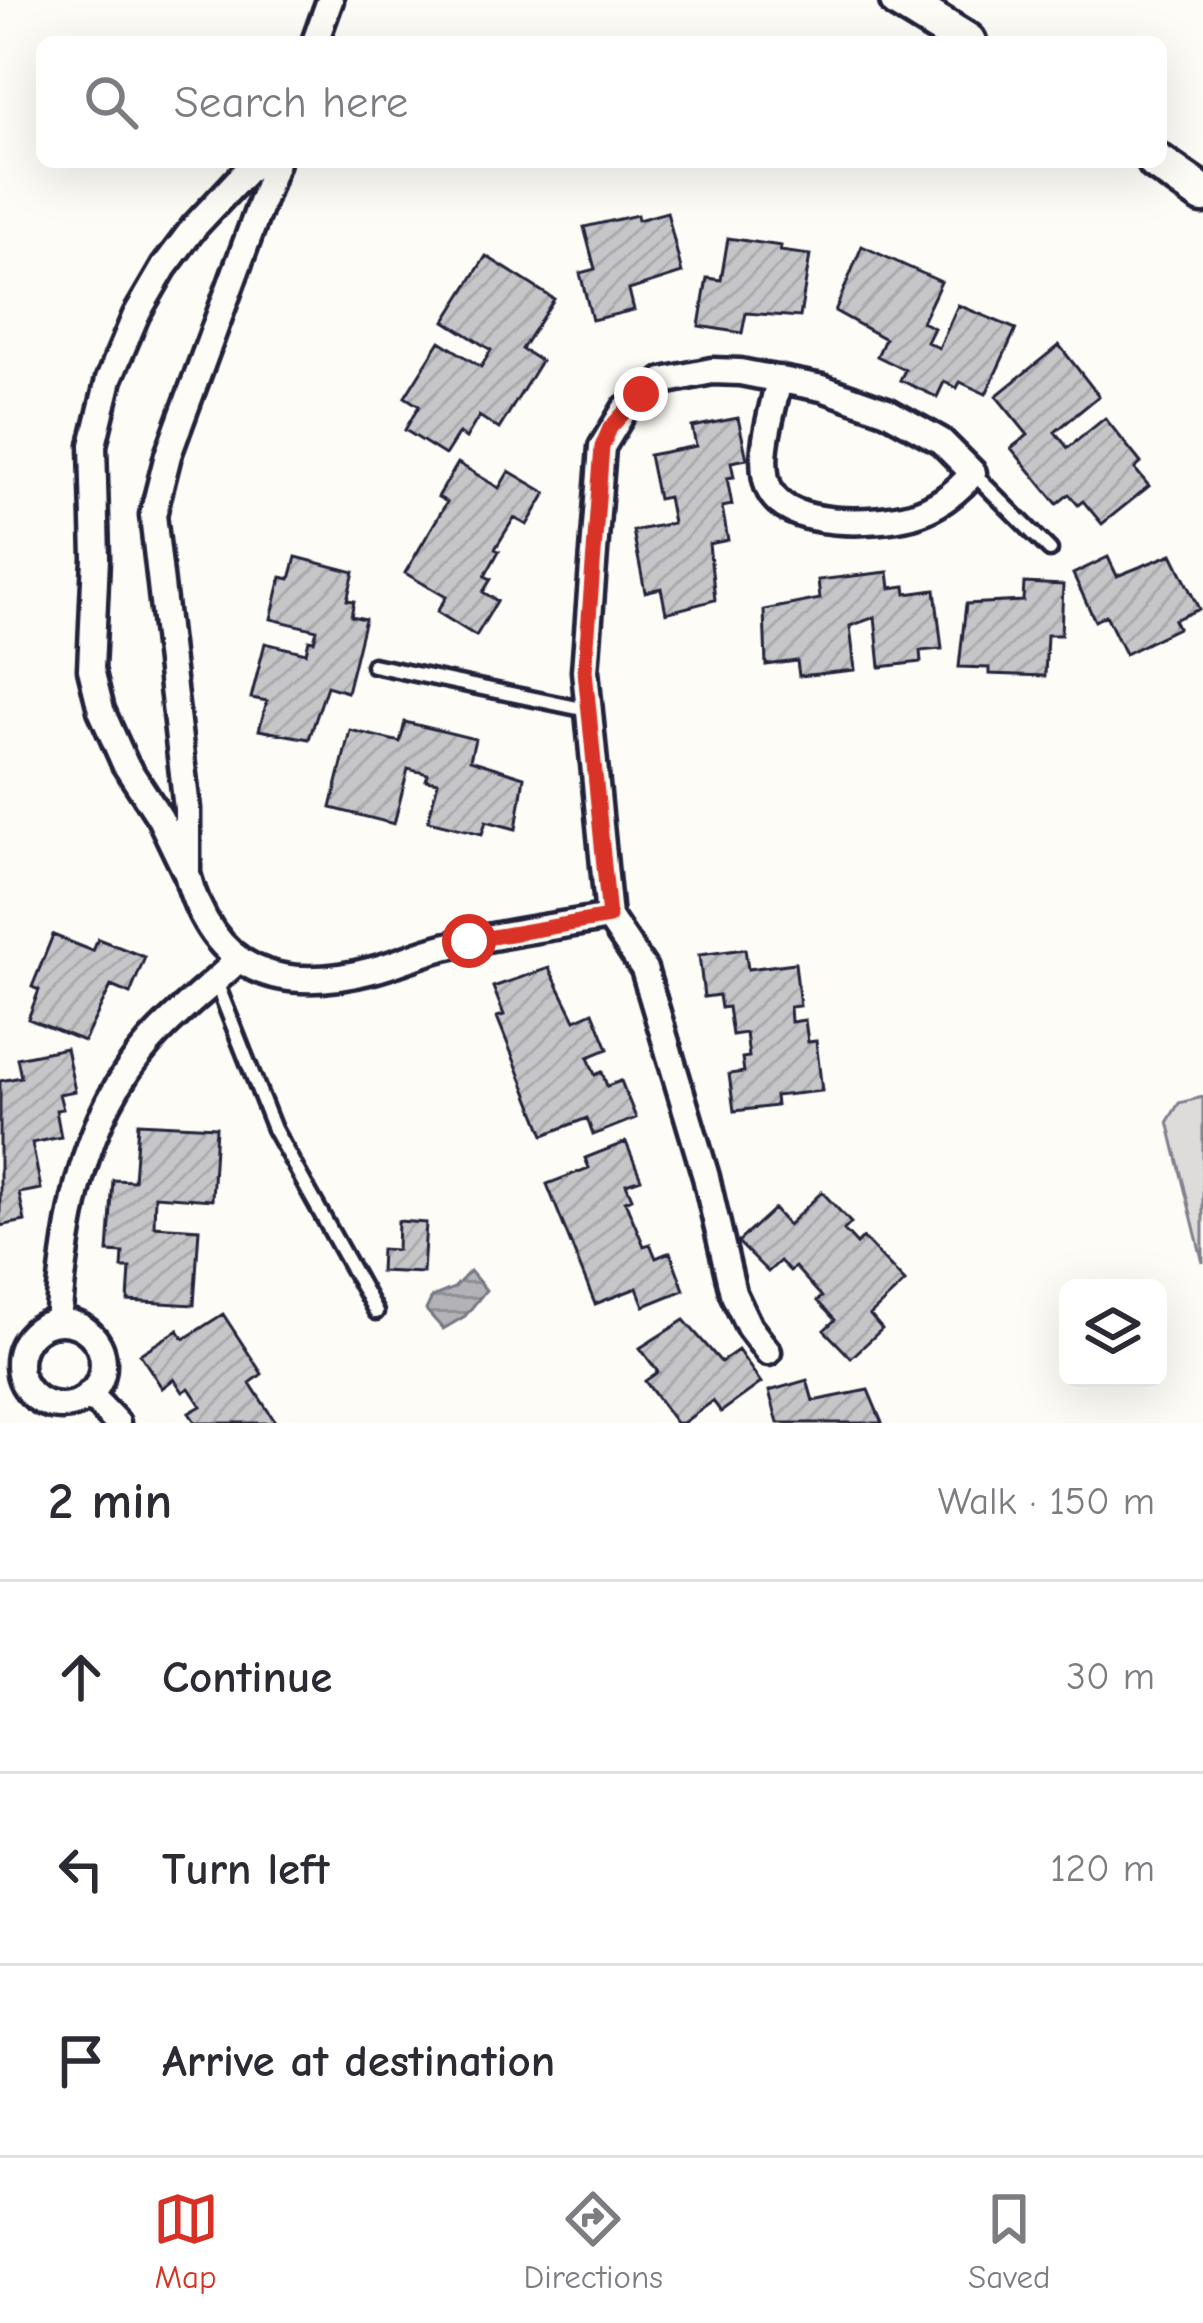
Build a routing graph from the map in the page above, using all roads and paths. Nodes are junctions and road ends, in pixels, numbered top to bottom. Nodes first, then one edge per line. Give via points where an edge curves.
1 (330, 0) edge
2 (899, 0) edge
3 (317, 36) edge
4 (957, 36) edge
5 (249, 168) edge
6 (274, 168) edge
7 (1166, 168) edge
8 (1203, 194) edge
9 (779, 379) junction
10 (974, 473) junction
11 (1049, 550) dead end
12 (373, 664) dead end
13 (587, 710) junction
14 (187, 874) junction
15 (609, 917) junction
16 (238, 960) junction
17 (216, 982) junction
18 (376, 1312) dead end
19 (58, 1322) junction
20 (768, 1352) dead end
21 (89, 1394) junction
22 (117, 1423) edge

1 - 3 street
2 - 4 main road
5 - 14 street via 195,226 146,299 109,379 93,445 91,668 125,764
6 - 14 street via 153,515 187,809
7 - 8 main road
9 - 10 street via 886,411 940,441
9 - 10 street via 765,470 769,490 797,514 912,514
9 - 13 street via 712,371 663,381 610,428 598,473
10 - 11 lane
12 - 13 lane
13 - 15 street
14 - 16 street via 206,926
15 - 16 street via 469,941 347,976 282,977
15 - 20 street via 644,968 733,1293
16 - 17 street
17 - 18 lane via 274,1130
17 - 19 street via 144,1048 95,1131 72,1212
19 - 21 street via 84,1329 101,1350 101,1378
19 - 21 street via 24,1343 22,1382 56,1406
21 - 22 street

